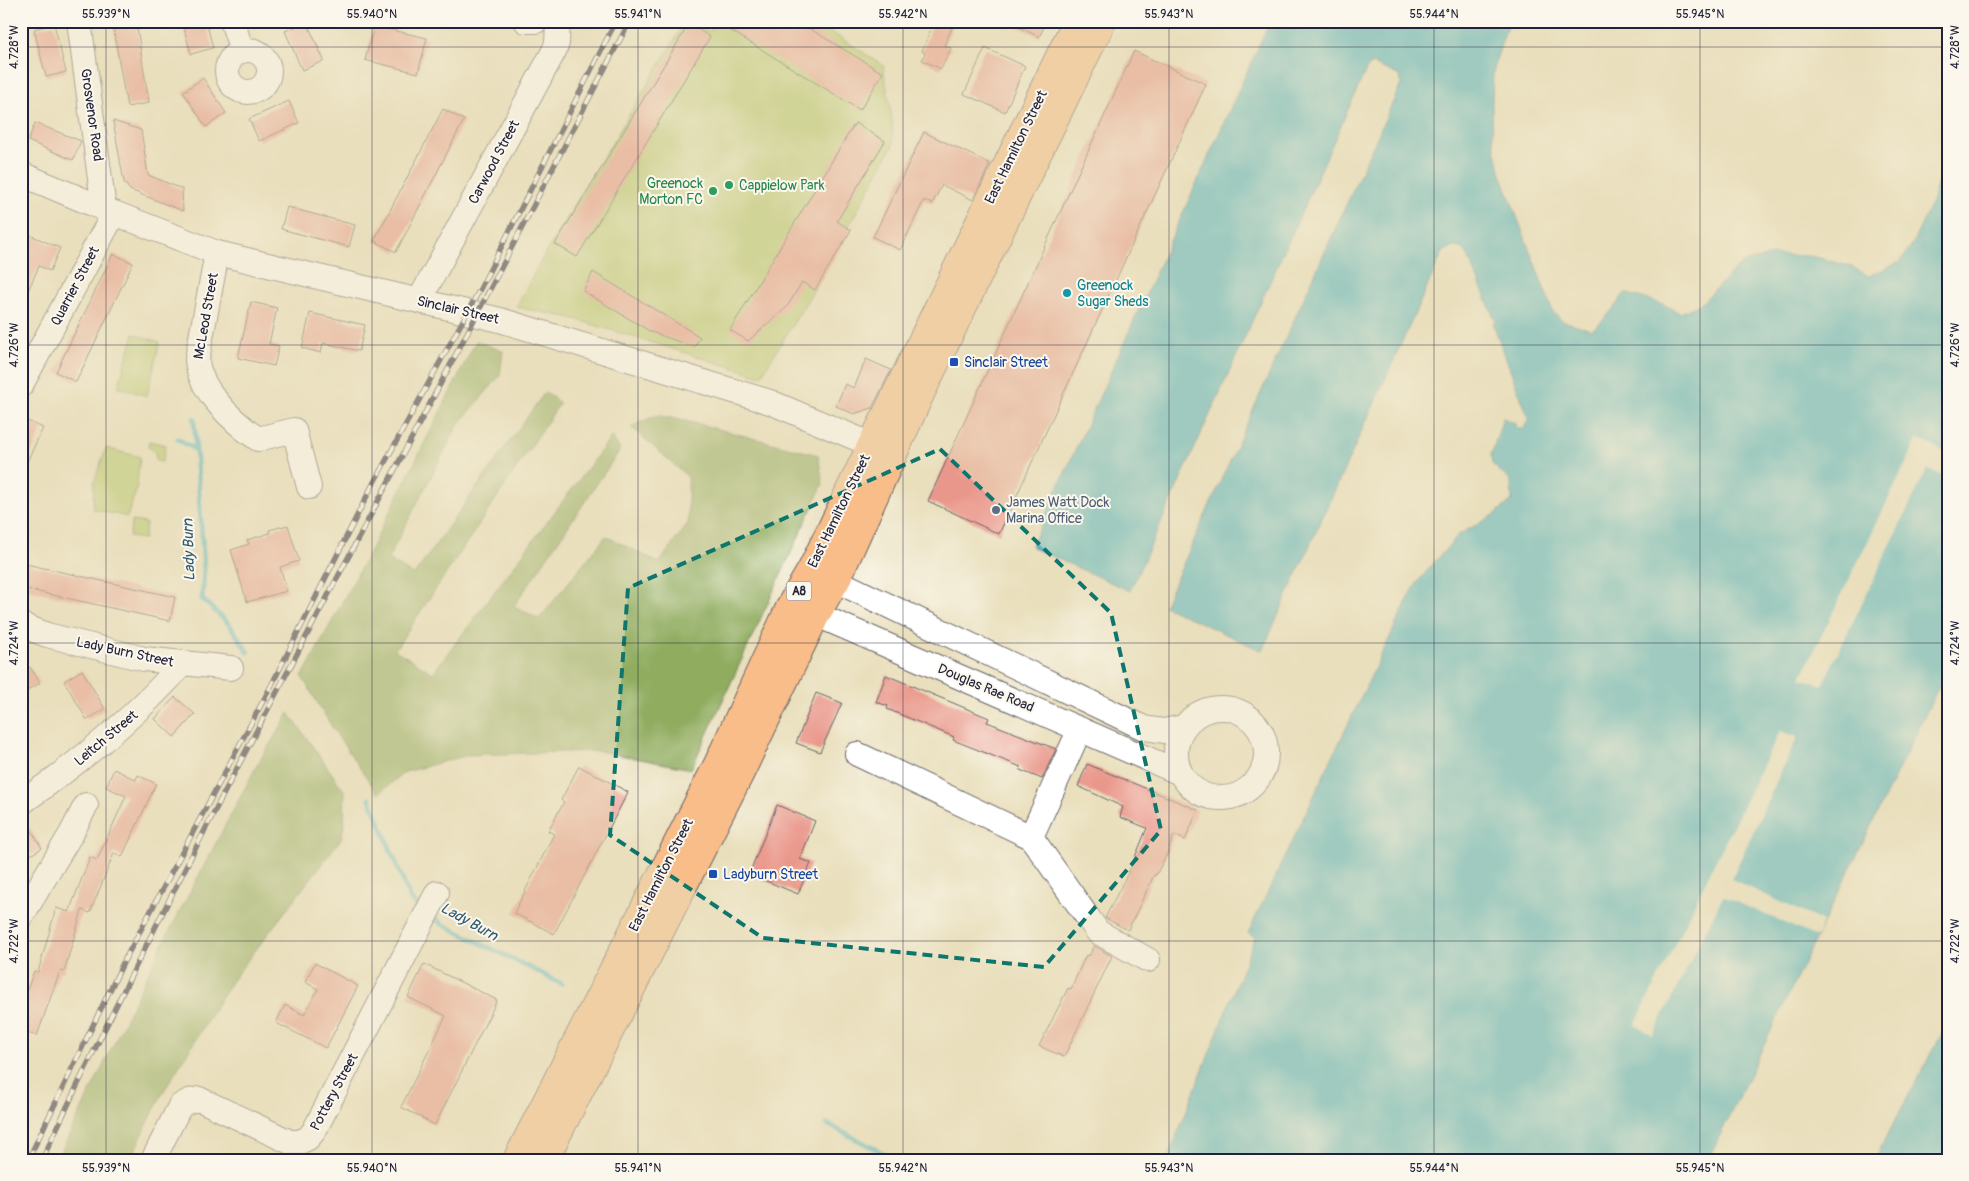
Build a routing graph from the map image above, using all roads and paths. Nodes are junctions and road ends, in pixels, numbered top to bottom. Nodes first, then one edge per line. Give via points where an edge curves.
1 (79, 21) edge
2 (232, 21) edge
3 (526, 21) edge
4 (536, 21) edge
5 (558, 21) edge
6 (1077, 21) edge
7 (1102, 21) edge
8 (242, 51) dead end
9 (1045, 113) junction
10 (21, 174) edge
11 (109, 212) junction
12 (218, 253) junction
13 (418, 300) junction
14 (21, 386) edge
15 (882, 449) junction
16 (309, 487) dead end
17 (812, 569) junction
18 (836, 580) junction
19 (804, 609) junction
20 (21, 625) edge
21 (182, 664) junction
22 (231, 668) dead end
23 (1183, 727) junction
24 (1080, 729) junction
25 (857, 754) dead end
26 (1180, 773) junction
27 (21, 803) edge
28 (86, 805) dead end
29 (1031, 837) junction
30 (437, 894) dead end
31 (21, 918) edge
32 (1148, 960) dead end
33 (153, 1160) edge
34 (517, 1160) edge
35 (544, 1160) edge

1 - 11 street, Grosvenor Road
2 - 8 street
3 - 4 street
5 - 13 street, Carwood Street via 554,50
6 - 9 highway, East Hamilton Street / A8
7 - 9 highway, East Hamilton Street / A8
9 - 15 highway, East Hamilton Street / A8 via 921,392
10 - 11 street, Sinclair Street
11 - 12 street, Sinclair Street
11 - 14 street, Quarrier Street
12 - 13 street, Sinclair Street
12 - 16 street, McLeod Street via 197,370 218,403 243,429 258,439 294,430
13 - 15 street, Sinclair Street via 500,320 770,402
15 - 17 highway, East Hamilton Street / A8
15 - 18 highway, East Hamilton Street / A8
17 - 18 street
17 - 19 highway, East Hamilton Street / A8
18 - 19 highway, East Hamilton Street / A8
18 - 23 street via 1144,728 1164,731
19 - 24 street, Douglas Rae Road
19 - 34 highway, East Hamilton Street / A8 via 718,764
19 - 35 highway, East Hamilton Street / A8 via 736,782
20 - 21 street, Lady Burn Street via 104,650
21 - 22 street, Lady Burn Street
21 - 27 street, Leitch Street via 157,694 105,741
23 - 26 street via 1175,750
23 - 26 street via 1204,711 1231,708 1248,716 1262,731 1268,751 1264,772 1251,788 1233,798 1212,798 1193,790
24 - 26 street, Douglas Rae Road
24 - 29 street
25 - 29 street
28 - 31 street via 80,839
29 - 32 street via 1098,932
30 - 33 street, Pottery Street via 308,1138 299,1142 283,1140 199,1100 189,1101 180,1106

